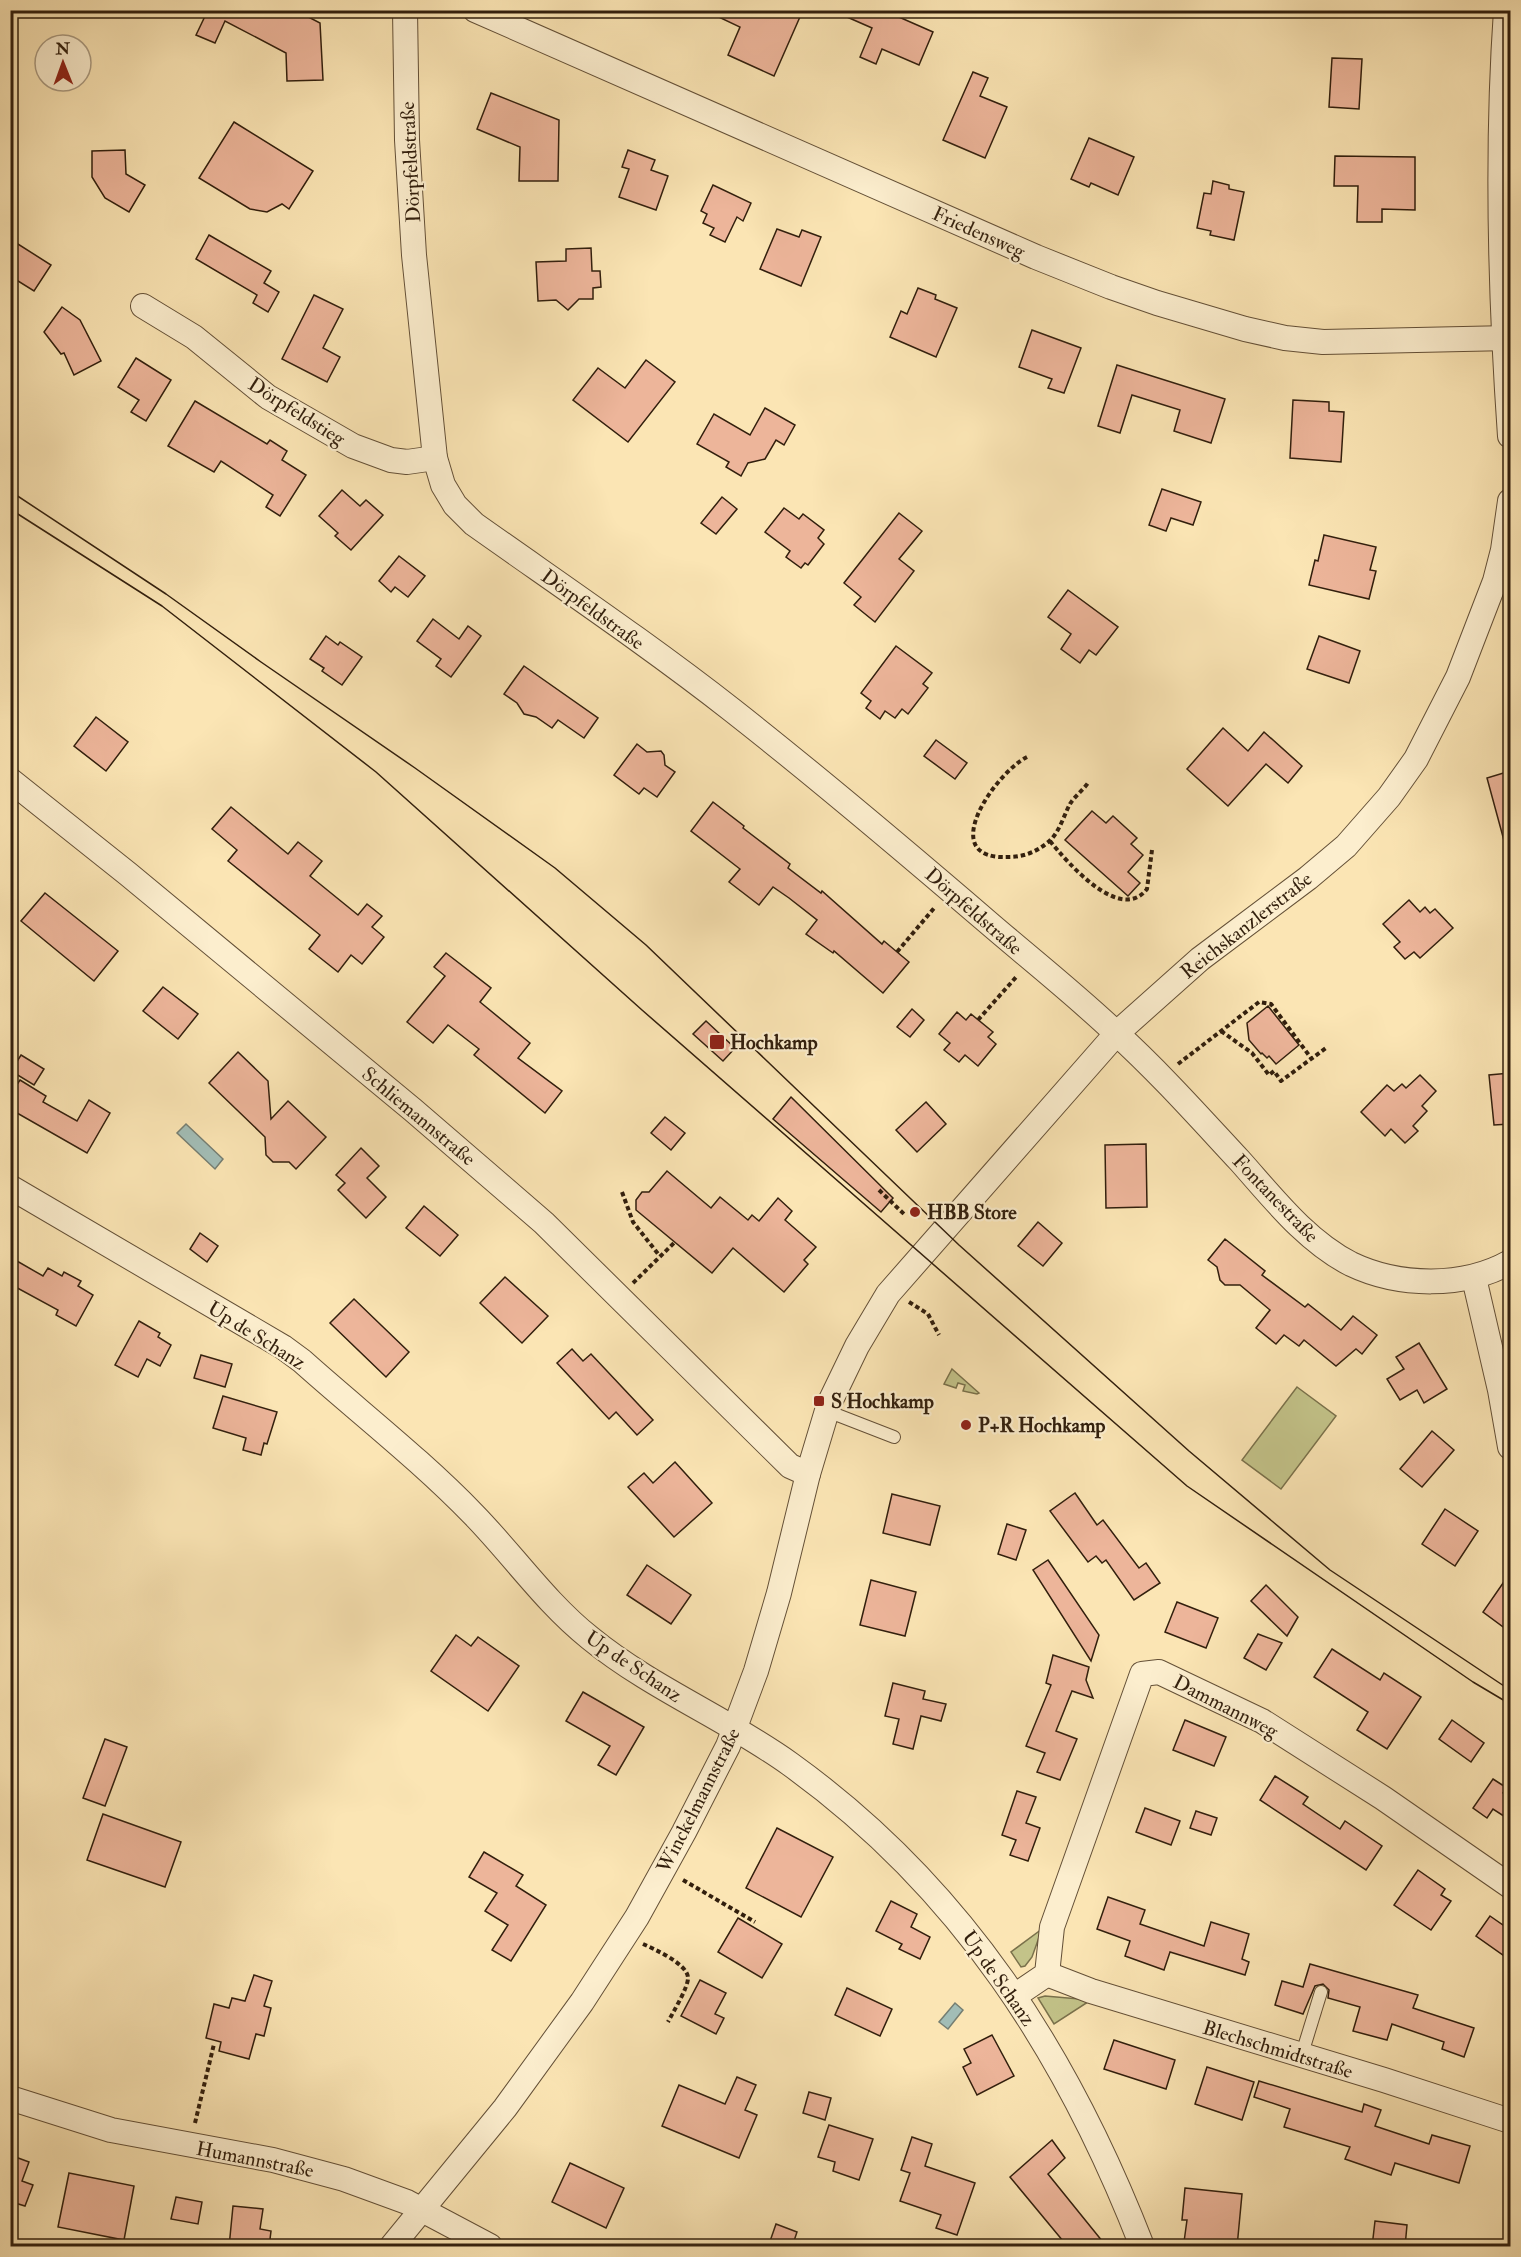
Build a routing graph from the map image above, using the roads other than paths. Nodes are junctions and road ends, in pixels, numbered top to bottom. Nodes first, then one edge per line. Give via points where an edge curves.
1 (405, 10) edge
2 (475, 10) edge
3 (1506, 10) edge
4 (143, 306) dead end
5 (1507, 338) edge
6 (1510, 436) edge
7 (435, 458) junction
8 (1510, 501) edge
9 (1503, 588) edge
10 (10, 780) edge
11 (1117, 1033) junction
12 (10, 1187) edge
13 (1510, 1262) edge
14 (1474, 1278) junction
15 (888, 1294) joint
16 (827, 1411) junction
17 (894, 1437) dead end
18 (1510, 1446) edge
19 (808, 1474) junction
20 (735, 1728) junction
21 (1510, 1886) edge
22 (1047, 1974) junction
23 (1321, 1992) dead end
24 (1016, 1995) junction
25 (1301, 2057) junction
26 (10, 2098) edge
27 (1510, 2121) edge
28 (423, 2211) junction
29 (392, 2247) edge
30 (490, 2247) edge
31 (1142, 2247) edge

1 - 7 street, Dörpfeldstraße via 414,255
2 - 5 street, Friedensweg via 1036,256 1157,303 1245,329 1323,342
3 - 5 street via 1499,220
4 - 7 street, Dörpfeldstieg via 194,337 268,397 353,446 391,460
5 - 6 street
7 - 11 street, Dörpfeldstraße via 443,485 455,505 474,524 731,709 865,817
8 - 9 street, Reichskanzlerstraße via 1503,550
9 - 11 street, Reichskanzlerstraße via 1416,759 1369,821 1308,878 1200,959
10 - 19 street, Schliemannstraße via 467,1156 544,1224 790,1466
11 - 14 street, Fontanestraße via 1282,1208 1326,1248 1377,1274 1406,1280
11 - 15 street, Reichskanzlerstraße
12 - 20 street, Up de Schanz via 302,1361 467,1508 590,1639 673,1695
13 - 14 street, Fontanestraße
14 - 18 street
15 - 16 street, Winckelmannstraße via 857,1346
16 - 17 lane
16 - 19 street, Winckelmannstraße
19 - 20 street, Winckelmannstraße via 765,1646
20 - 24 street, Up de Schanz via 791,1764 903,1859
20 - 28 street, Winckelmannstraße via 633,1924 538,2064
21 - 22 street, Dammannweg via 1262,1721 1159,1672 1142,1674 1052,1927
22 - 24 street
22 - 25 street, Blechschmidtstraße
23 - 25 lane
24 - 31 street, Up de Schanz via 1076,2097
25 - 27 street, Blechschmidtstraße
26 - 28 street, Humannstraße via 111,2130 306,2168 379,2190
28 - 29 street, Winckelmannstraße
28 - 30 street, Humannstraße

